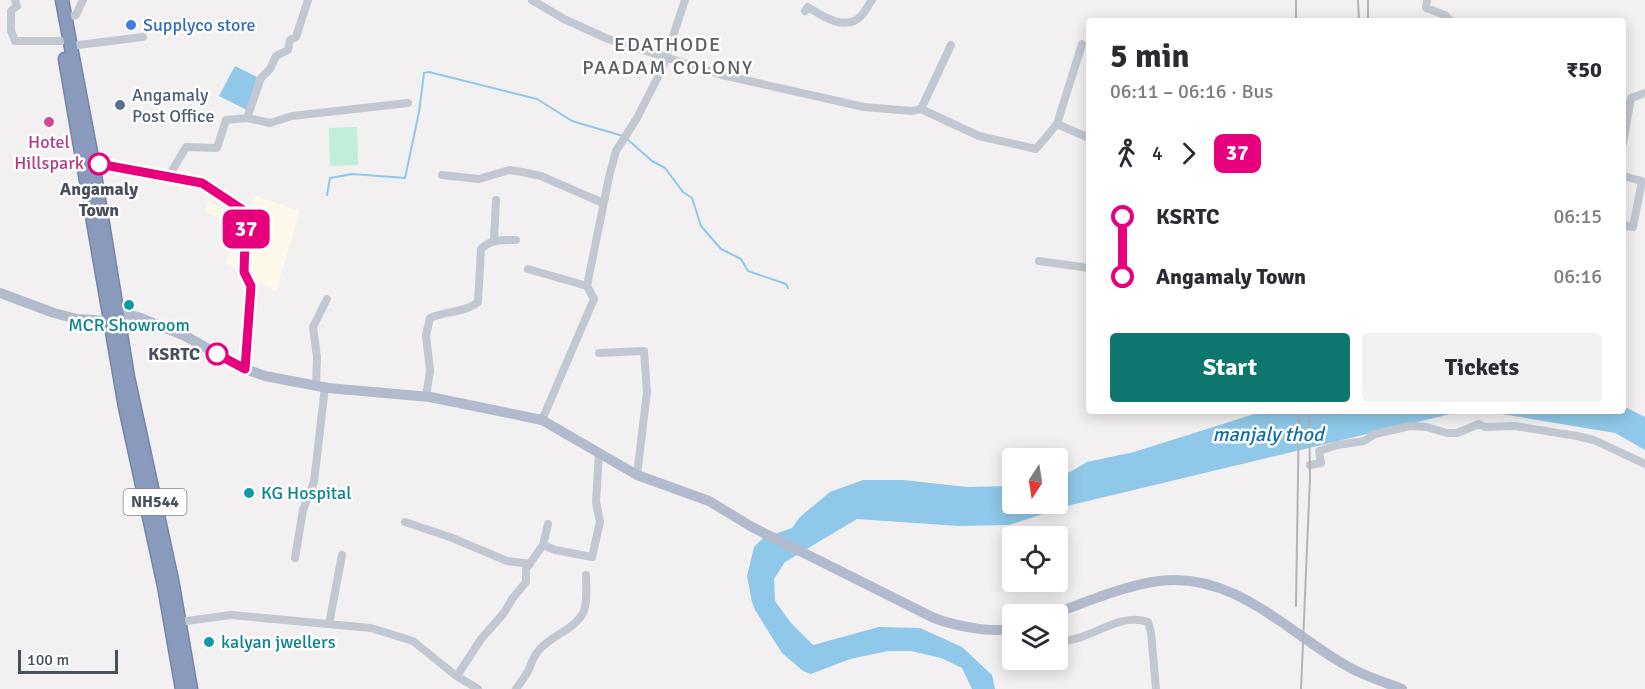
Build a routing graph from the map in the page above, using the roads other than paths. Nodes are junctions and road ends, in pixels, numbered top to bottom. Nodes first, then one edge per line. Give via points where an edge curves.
1 (15, 0) edge
2 (54, 0) edge
3 (62, 0) edge
4 (83, 0) edge
5 (308, 0) edge
6 (532, 0) edge
7 (685, 0) edge
8 (872, 0) edge
9 (1427, 0) edge
10 (805, 11) dead end
11 (65, 18) junction
12 (1448, 18) edge
13 (143, 38) dead end
14 (66, 43) junction
15 (1082, 44) dead end
16 (951, 45) dead end
17 (665, 56) junction
18 (1645, 93) edge
19 (408, 103) dead end
20 (921, 109) junction
21 (247, 118) junction
22 (1057, 124) junction
23 (1626, 126) edge
24 (1086, 137) edge
25 (93, 163) junction
26 (442, 175) dead end
27 (169, 176) junction
28 (1626, 177) edge
29 (496, 200) dead end
30 (603, 203) junction
31 (1635, 214) junction
32 (1645, 216) edge
33 (1626, 226) edge
34 (516, 240) dead end
35 (494, 241) junction
36 (1039, 261) dead end
37 (1086, 268) edge
38 (528, 269) dead end
39 (587, 286) junction
40 (0, 293) edge
41 (327, 299) dead end
42 (115, 318) junction
43 (599, 353) dead end
44 (245, 369) junction
45 (320, 387) junction
46 (426, 396) junction
47 (542, 420) junction
48 (599, 453) junction
49 (1645, 464) edge
50 (1310, 465) dead end
51 (637, 475) junction
52 (405, 522) dead end
53 (548, 524) dead end
54 (543, 545) junction
55 (342, 555) dead end
56 (296, 558) dead end
57 (530, 564) junction
58 (586, 575) dead end
59 (1068, 609) edge
60 (179, 622) junction
61 (329, 624) junction
62 (1002, 629) edge
63 (1068, 640) edge
64 (457, 676) junction
65 (182, 689) edge
66 (191, 689) edge
67 (478, 689) edge
68 (516, 689) edge
69 (1156, 689) edge
70 (1402, 689) edge

1 - 14 street via 17,6 11,11 15,41
2 - 14 highway, NH544
3 - 11 highway, NH544
4 - 11 street via 76,15
5 - 21 street via 296,37 261,78
6 - 17 street via 608,39
7 - 17 street
8 - 10 street via 860,18 848,23 831,21 808,7
9 - 12 street via 1426,8
11 - 14 highway, NH544
13 - 14 street
14 - 25 highway, NH544
14 - 42 highway, NH544
15 - 22 street
16 - 20 street
17 - 20 street via 722,75 844,103 888,110
17 - 30 street via 637,118 616,151
18 - 23 street via 1631,98
19 - 21 street via 292,116 270,123
20 - 22 street via 979,136 1036,148
21 - 27 street via 226,120 217,148 186,147
22 - 24 street
25 - 27 street
25 - 42 highway, NH544
26 - 30 street via 479,179 509,170 522,172 541,176
27 - 44 street via 202,183 246,212 244,272 251,286
28 - 31 street via 1642,182
29 - 35 street
30 - 39 street
31 - 32 street
31 - 33 street via 1632,227
34 - 35 street
35 - 46 street via 481,249 478,302 430,318 426,335 430,371
36 - 37 street
38 - 39 street
39 - 47 street via 594,299
40 - 42 main road via 77,318
41 - 45 street via 313,327
42 - 44 main road via 127,314 157,324
42 - 60 highway, NH544
42 - 65 highway, NH544 via 125,407
43 - 51 street via 644,351 647,392
44 - 45 main road
45 - 46 main road
45 - 56 street via 314,482 303,510
46 - 47 main road
47 - 48 main road
48 - 51 main road
48 - 54 street via 596,502 600,522 592,557
49 - 50 street via 1594,440 1515,426 1485,428 1479,424 1457,433 1410,426 1375,434 1364,441 1319,451 1321,463
51 - 62 main road via 693,494 933,618
52 - 57 street via 507,561
53 - 54 street
54 - 57 street
55 - 61 street
57 - 64 street via 526,582
58 - 68 street via 583,613 573,625 542,645
59 - 70 main road via 1137,585 1181,580 1203,585 1239,596 1349,667
60 - 61 street via 231,615
60 - 66 highway, NH544
61 - 64 street via 400,635 422,646
63 - 69 street via 1108,626 1139,619 1148,622
64 - 67 street

